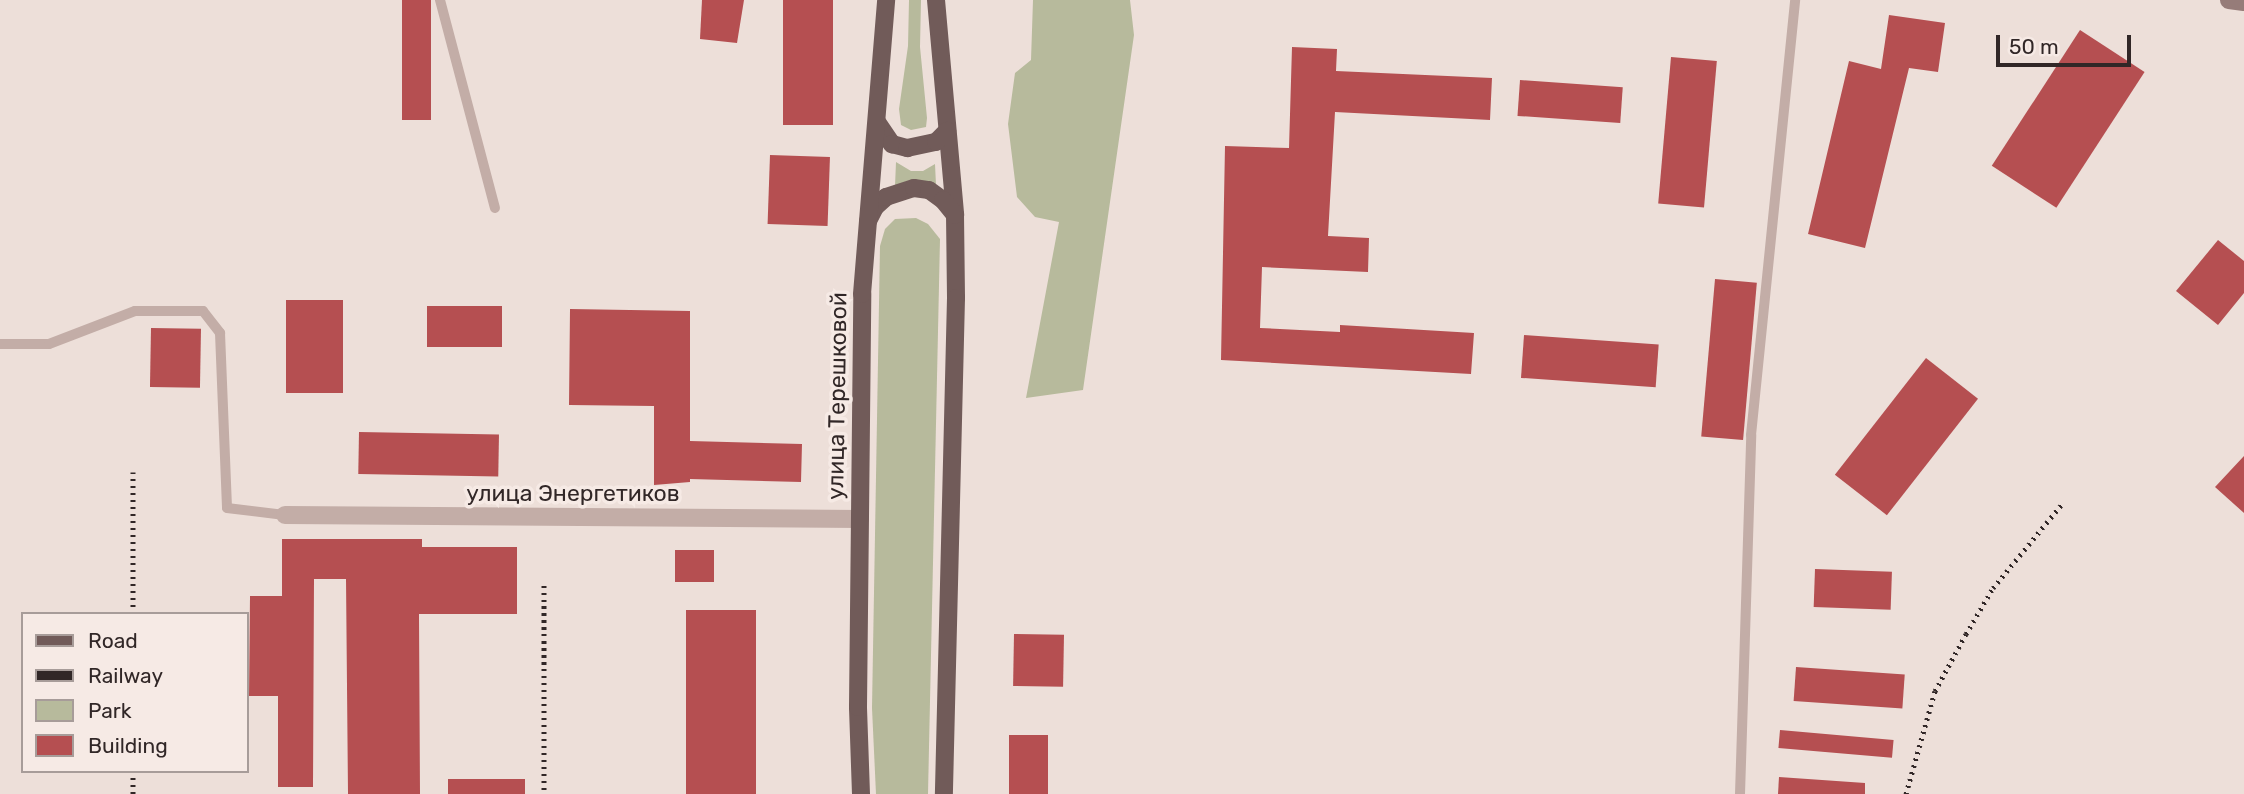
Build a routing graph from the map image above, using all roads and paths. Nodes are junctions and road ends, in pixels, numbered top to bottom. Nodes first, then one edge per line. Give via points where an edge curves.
1 (440, 0) edge
2 (886, 0) edge
3 (936, 0) edge
4 (1795, 0) edge
5 (2229, 0) edge
6 (2244, 2) edge
7 (877, 122) junction
8 (947, 131) junction
9 (495, 208) dead end
10 (955, 215) junction
11 (867, 223) junction
12 (0, 344) edge
13 (285, 515) joint
14 (860, 519) junction
15 (861, 794) edge
16 (944, 794) edge
17 (1740, 794) edge

1 - 9 lane
2 - 7 main road, улица Терешковой
3 - 8 main road
4 - 17 lane via 1751,435
5 - 6 street
7 - 8 main road via 892,144 907,148 936,142
7 - 11 main road, улица Терешковой
8 - 10 main road
10 - 11 main road via 929,190 914,188 886,197
10 - 16 main road
11 - 14 main road, улица Терешковой
12 - 13 lane via 49,344 135,311 203,311 220,333 227,508
13 - 14 street, улица Энергетиков
14 - 15 main road, улица Терешковой

